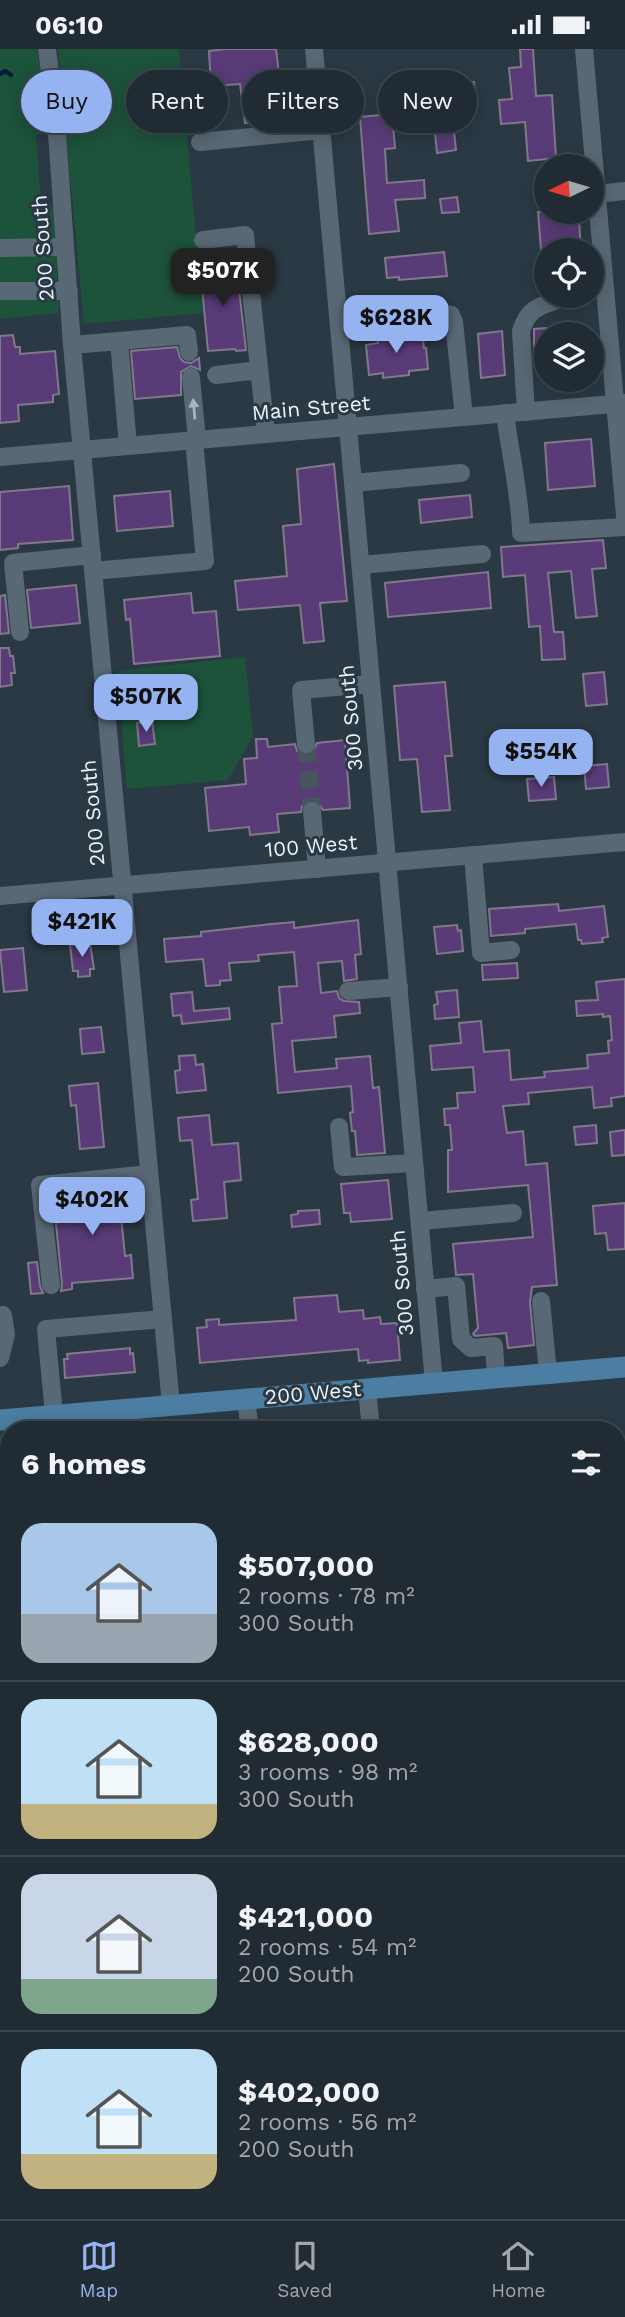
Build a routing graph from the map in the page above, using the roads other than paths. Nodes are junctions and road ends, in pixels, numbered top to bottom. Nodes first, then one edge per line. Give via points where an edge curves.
1 (47, 49) edge
2 (314, 49) edge
3 (584, 49) edge
4 (316, 70) edge
5 (292, 133) edge
6 (322, 133) edge
7 (200, 142) dead end
8 (593, 154) edge
9 (625, 191) edge
10 (604, 193) edge
11 (203, 240) dead end
12 (65, 247) junction
13 (0, 248) edge
14 (69, 291) junction
15 (0, 292) edge
16 (536, 308) edge
17 (602, 308) edge
18 (339, 323) junction
19 (118, 341) junction
20 (188, 344) dead end
21 (72, 345) junction
22 (259, 370) junction
23 (216, 375) dead end
24 (191, 377) dead end
25 (620, 403) edge
26 (526, 412) junction
27 (505, 414) junction
28 (464, 417) junction
29 (348, 427) junction
30 (266, 434) junction
31 (195, 440) junction
32 (128, 446) junction
33 (82, 450) junction
34 (0, 457) edge
35 (461, 473) dead end
36 (354, 483) junction
37 (625, 516) edge
38 (625, 527) edge
39 (482, 554) dead end
40 (92, 563) junction
41 (361, 565) junction
42 (20, 632) dead end
43 (371, 684) junction
44 (306, 744) tunnel mouth
45 (312, 811) tunnel mouth
46 (625, 842) edge
47 (473, 855) junction
48 (387, 863) junction
49 (317, 869) junction
50 (122, 885) junction
51 (0, 896) edge
52 (511, 950) dead end
53 (398, 987) junction
54 (348, 991) dead end
55 (340, 1127) dead end
56 (414, 1163) junction
57 (149, 1174) junction
58 (513, 1213) dead end
59 (420, 1221) junction
60 (51, 1285) dead end
61 (425, 1289) junction
62 (541, 1301) dead end
63 (3, 1315) dead end
64 (163, 1318) junction
65 (1, 1351) edge
66 (625, 1367) edge
67 (548, 1373) junction
68 (496, 1377) junction
69 (434, 1383) junction
70 (367, 1389) junction
71 (246, 1399) junction
72 (171, 1405) junction
73 (54, 1415) junction
74 (0, 1420) edge
75 (74, 1421) edge
76 (83, 1421) edge
77 (249, 1421) edge
78 (370, 1421) edge

1 - 12 street, 200 South via 57,118
2 - 4 street, 300 South
3 - 8 street
5 - 7 street
6 - 18 street, 300 South
9 - 10 street
11 - 22 street via 245,235
12 - 13 street
12 - 14 street, 200 South
14 - 15 street
14 - 21 street, 200 South
16 - 26 street via 521,331
17 - 25 street
18 - 28 street via 451,315
18 - 29 street, 300 South
19 - 20 street
19 - 21 street
19 - 32 street
21 - 33 street, 200 South
22 - 23 street
22 - 30 street
31 -> 24 street
25 - 26 street, Main Street
25 - 37 street
26 - 27 street, Main Street
27 - 28 street, Main Street
27 - 38 street via 522,533
28 - 29 street, Main Street
29 - 30 street, Main Street
29 - 36 street, 300 South
30 - 31 street, Main Street
31 - 32 street, Main Street
31 - 40 street via 205,561
32 - 33 street, Main Street
33 - 34 street, Main Street
33 - 40 street, 200 South
35 - 36 street
36 - 41 street, 300 South
39 - 41 street
40 - 42 street via 13,563
40 - 50 street, 200 South
41 - 43 street, 300 South
43 - 44 street via 301,690
43 - 48 street, 300 South
45 - 49 street
46 - 47 street, 100 West
47 - 48 street, 100 West
47 - 52 street via 481,953
48 - 49 street, 100 West
48 - 53 street, 300 South
49 - 50 street, 100 West
50 - 51 street, 100 West
50 - 57 street, 200 South
53 - 54 street
53 - 56 street, 300 South
55 - 56 street via 343,1167
56 - 59 street, 300 South
57 - 60 street via 40,1185
57 - 64 street, 200 South
58 - 59 street
59 - 61 street, 300 South
61 - 68 street via 456,1286 461,1339 471,1348 494,1346
61 - 69 street, 300 South
62 - 67 street
63 - 65 street via 6,1334
64 - 72 street, 200 South
64 - 73 street via 47,1329
66 - 67 main road, 200 West
67 - 68 main road, 200 West
68 - 69 main road, 200 West
69 - 70 main road, 200 West
70 - 71 main road, 200 West
70 - 78 street
71 - 72 main road, 200 West
71 - 77 street
72 - 76 main road, 200 West
73 - 74 main road, 200 West
73 - 75 main road, 200 West

